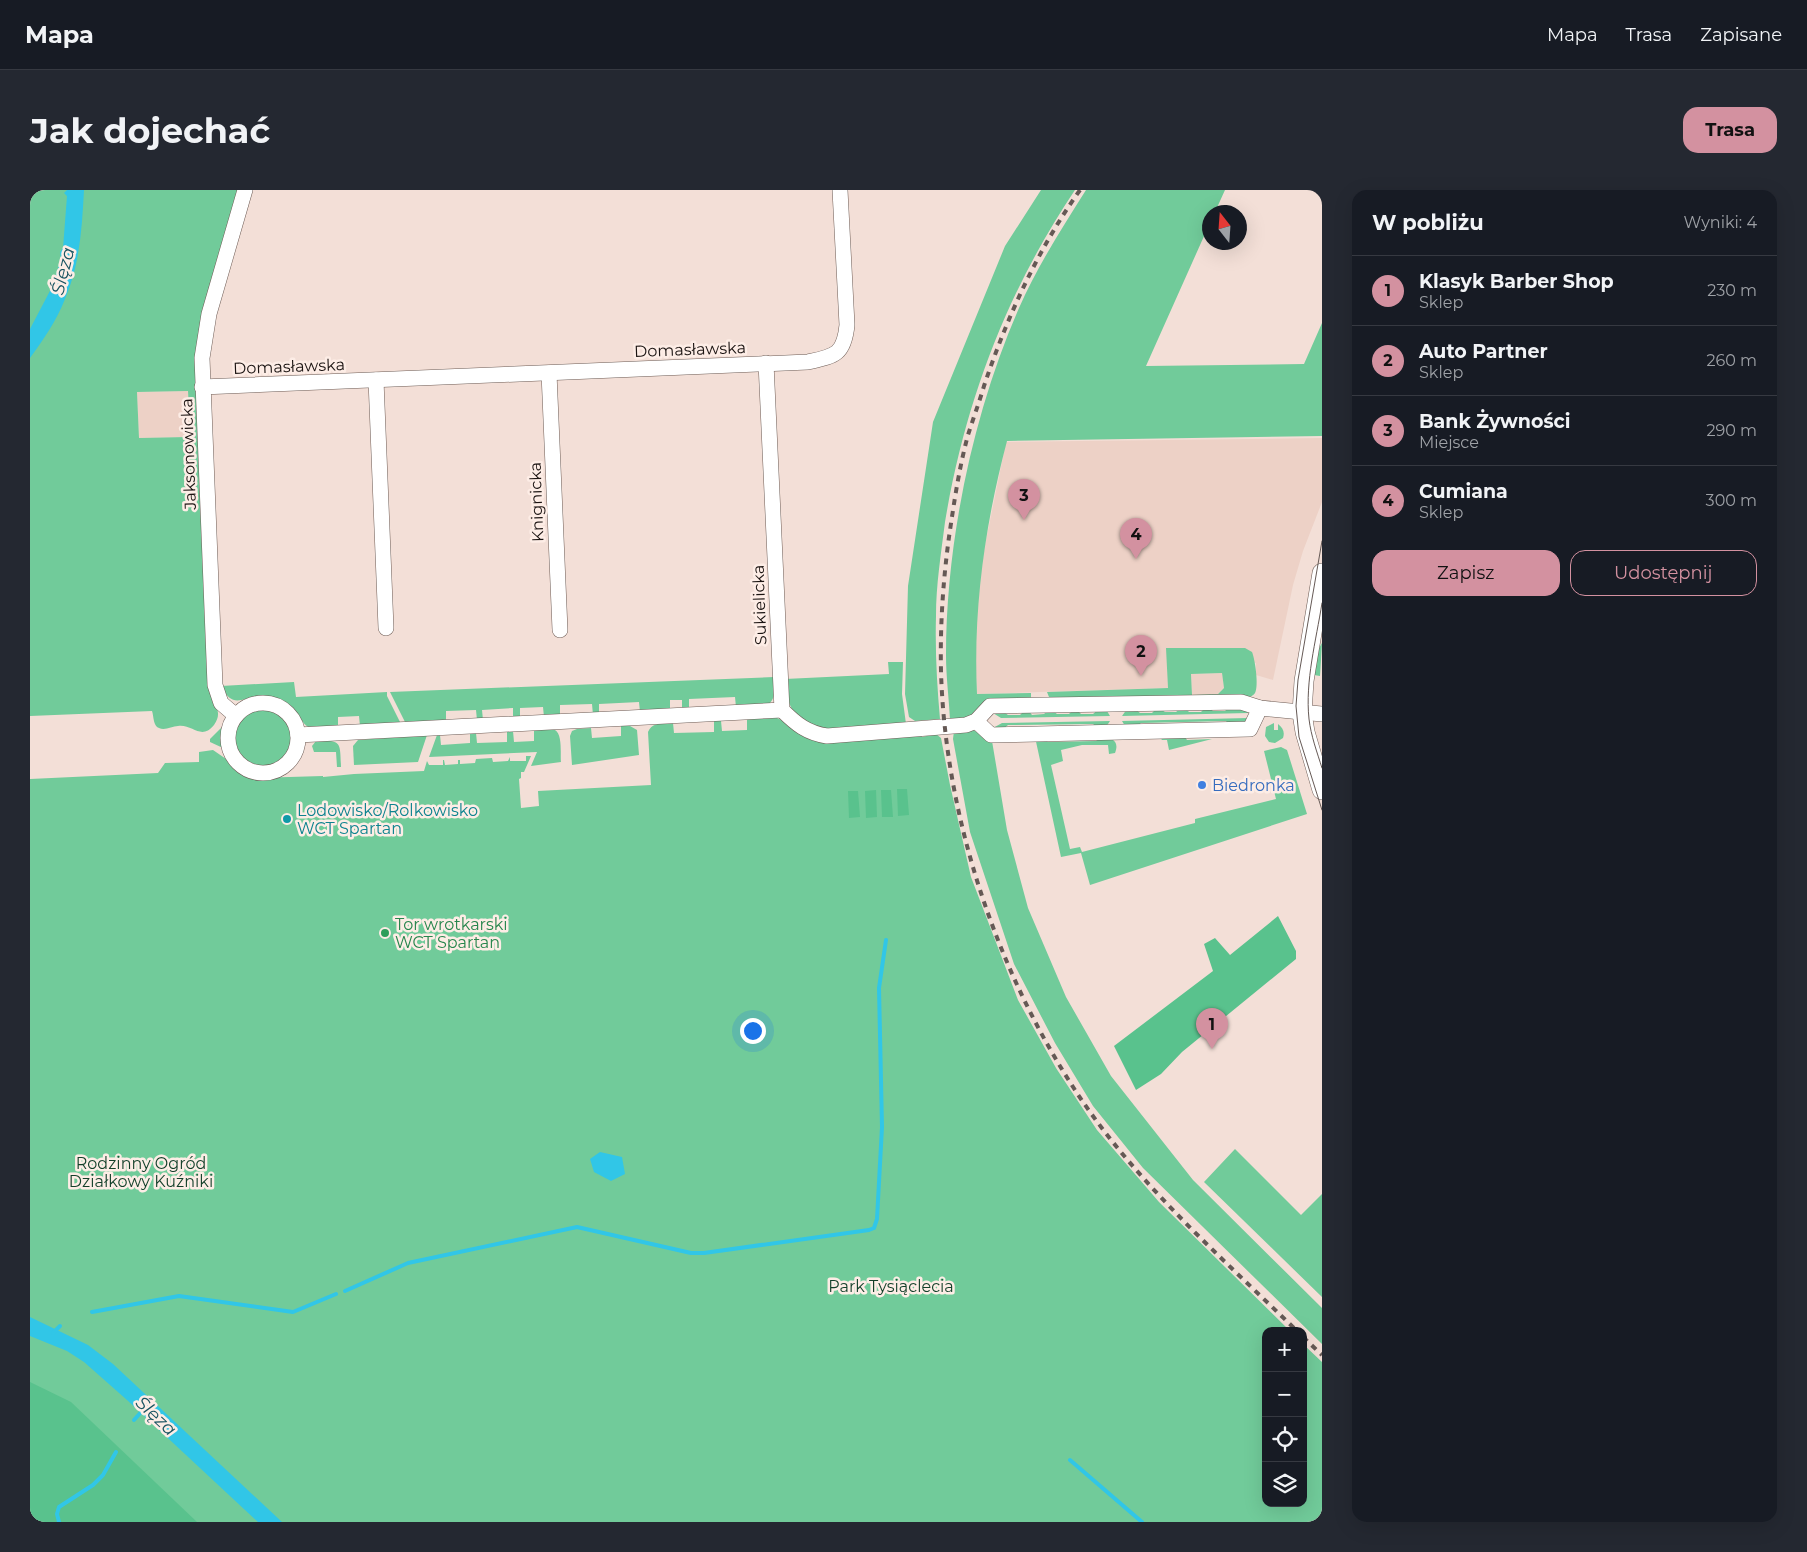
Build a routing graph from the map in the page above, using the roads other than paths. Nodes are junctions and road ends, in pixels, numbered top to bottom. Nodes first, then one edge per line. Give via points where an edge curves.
1 (246, 190) edge
2 (840, 190) edge
3 (766, 363) junction
4 (549, 372) junction
5 (376, 380) junction
6 (202, 387) junction
7 (1322, 573) edge
8 (386, 628) dead end
9 (560, 630) dead end
10 (1116, 705) junction
11 (1260, 708) junction
12 (782, 710) junction
13 (1302, 713) junction
14 (1322, 714) edge
15 (235, 715) junction
16 (976, 721) junction
17 (1118, 732) junction
18 (298, 735) junction
19 (1322, 790) edge

1 - 6 street, Jaksonowicka via 209,314 202,358
2 - 3 street, Domasławska via 846,340 840,351 828,357 808,362
3 - 4 street, Domasławska
3 - 12 street, Sukielicka
4 - 5 street, Domasławska
4 - 9 street, Knignicka
5 - 6 street, Domasławska
5 - 8 street
6 - 15 street, Jaksonowicka via 215,685 221,703
7 - 13 street via 1304,681
10 - 11 street via 1241,702
10 - 16 street via 990,706
10 - 17 street
11 - 13 street
11 - 17 street via 1250,729
12 - 16 street via 804,730 827,736 966,725
12 - 18 street
13 - 14 street
13 - 19 street
15 - 18 street via 255,703 279,706 295,723
15 - 18 street via 228,734 231,754 237,762 256,772 277,770 286,764 293,756
16 - 17 street via 991,735

